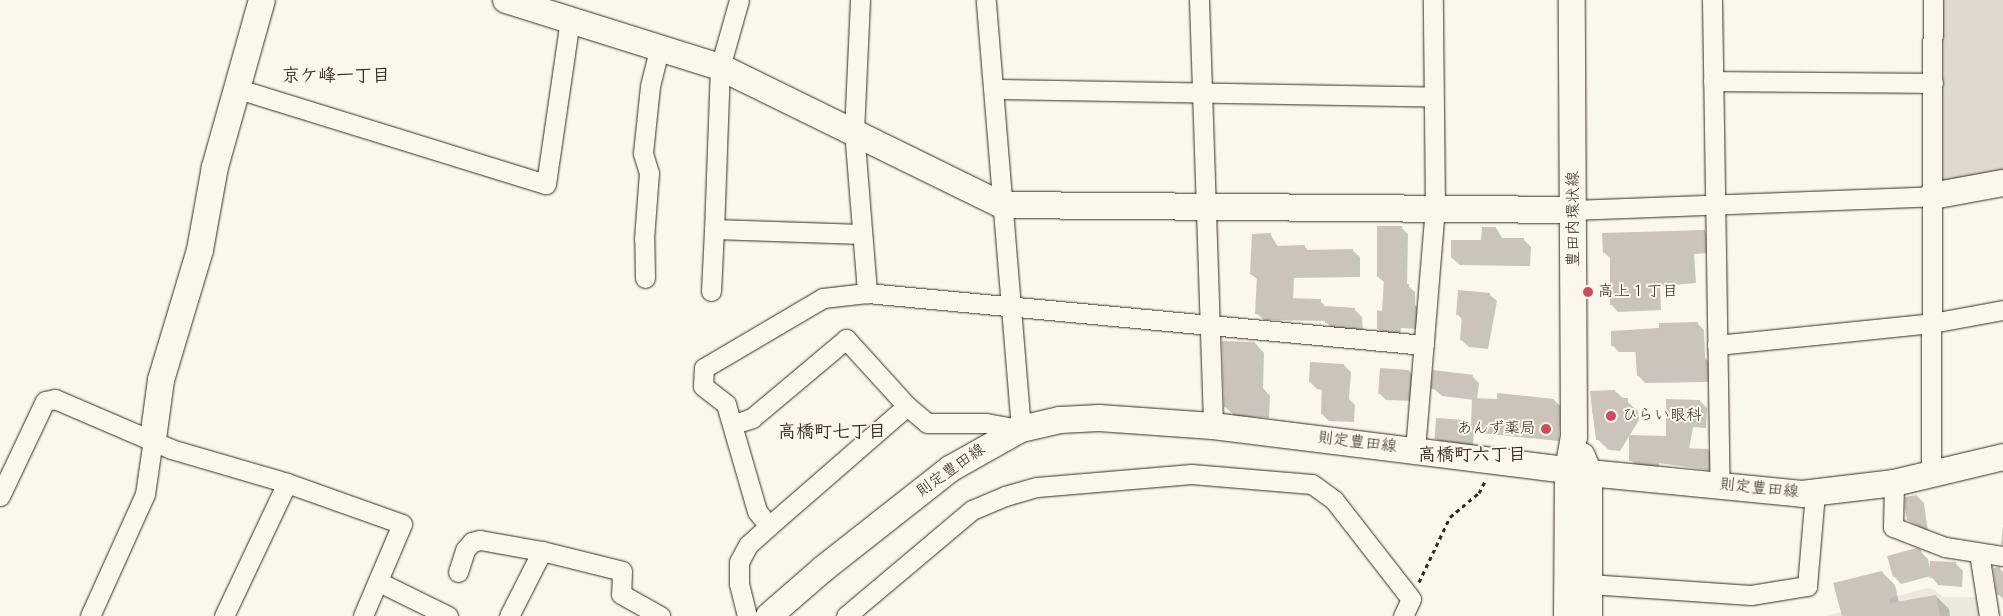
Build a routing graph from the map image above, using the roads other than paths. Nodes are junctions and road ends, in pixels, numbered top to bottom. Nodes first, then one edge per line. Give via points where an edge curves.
1 (262, 0) edge
2 (506, 0) edge
3 (739, 0) edge
4 (860, 0) edge
5 (986, 0) edge
6 (1199, 0) edge
7 (1433, 0) edge
8 (1572, 0) edge
9 (1712, 0) edge
10 (1933, 0) edge
11 (570, 19) junction
12 (660, 46) junction
13 (720, 67) junction
14 (1713, 81) junction
15 (1933, 84) junction
16 (235, 88) junction
17 (994, 89) junction
18 (1202, 91) junction
19 (1433, 97) junction
20 (854, 130) junction
21 (2003, 183) edge
22 (1932, 196) junction
23 (1002, 205) junction
24 (1714, 205) junction
25 (1207, 206) junction
26 (1435, 208) junction
27 (1574, 210) junction
28 (714, 229) junction
29 (862, 234) junction
30 (645, 278) dead end
31 (710, 291) dead end
32 (867, 293) junction
33 (1011, 305) junction
34 (2003, 310) edge
35 (1932, 323) junction
36 (1209, 327) junction
37 (1424, 345) junction
38 (1717, 346) junction
39 (908, 406) junction
40 (734, 424) junction
41 (1213, 426) junction
42 (1021, 429) junction
43 (153, 439) junction
44 (1415, 450) junction
45 (2003, 458) edge
46 (1578, 471) junction
47 (1931, 474) junction
48 (288, 483) junction
49 (1894, 483) junction
50 (1720, 485) junction
51 (1815, 492) junction
52 (0, 496) edge
53 (769, 526) junction
54 (542, 550) junction
55 (1979, 553) junction
56 (2003, 556) edge
57 (458, 572) dead end
58 (379, 582) junction
59 (1589, 584) junction
60 (90, 616) edge
61 (224, 616) edge
62 (363, 616) edge
63 (448, 616) edge
64 (509, 616) edge
65 (660, 616) edge
66 (747, 616) edge
67 (770, 616) edge
68 (846, 616) edge
69 (1403, 616) edge
70 (1568, 616) edge
71 (1589, 616) edge
72 (1989, 616) edge

1 - 16 street
2 - 11 street
3 - 13 street
4 - 20 street
5 - 17 street
6 - 18 street
7 - 19 street
8 - 27 street, 豊田内環状線
9 - 14 street
10 - 15 street
11 - 12 street
11 - 16 street via 546,184
12 - 13 street
12 - 30 street via 650,86 643,153 649,174
13 - 20 street
13 - 28 street
14 - 15 street
14 - 24 street
15 - 22 street
16 - 43 street via 215,167 200,250 161,380
17 - 18 street
17 - 23 street
18 - 19 street
18 - 25 street
19 - 26 street
20 - 23 street
20 - 29 street
21 - 22 street
22 - 24 street
22 - 35 street
23 - 25 street
23 - 33 street
24 - 27 street
24 - 38 street
25 - 26 street
25 - 36 street
26 - 27 street
26 - 37 street
27 - 46 street, 豊田内環状線 via 1574,437
28 - 29 street
28 - 31 street
29 - 32 street
32 - 33 street
32 - 40 street via 823,298 704,368 703,386 726,404
33 - 36 street
33 - 42 street
34 - 35 street
35 - 38 street
35 - 47 street
36 - 37 street
36 - 41 street
37 - 44 street
38 - 50 street
39 - 40 street via 846,339 752,418
39 - 42 street via 927,422
39 - 53 street
40 - 53 street via 757,511
41 - 42 street, 則定豊田線 via 1099,418 1060,420
41 - 44 street, 則定豊田線
42 - 67 street, 則定豊田線 via 950,469 823,569
43 - 48 street via 171,449
43 - 52 street via 55,399 45,401
43 - 60 street via 146,494
44 - 46 street, 則定豊田線
45 - 47 street, 則定豊田線
46 - 50 street, 則定豊田線
46 - 59 street, 豊田内環状線
46 - 70 street, 豊田内環状線
47 - 49 street, 則定豊田線
48 - 58 street via 402,524
48 - 61 street
49 - 51 street, 則定豊田線
49 - 55 street via 1893,527 1937,544
50 - 51 street, 則定豊田線
51 - 59 street via 1807,586 1752,595
53 - 66 street via 748,545 740,562 739,583
54 - 57 street via 480,540 472,542 465,550
54 - 64 street
54 - 65 street via 620,570 624,575 621,594
55 - 56 street
55 - 72 street
58 - 62 street
58 - 63 street
59 - 71 street, 豊田内環状線
68 - 69 street via 972,510 1005,496 1038,488 1191,474 1312,484 1334,500 1411,599

